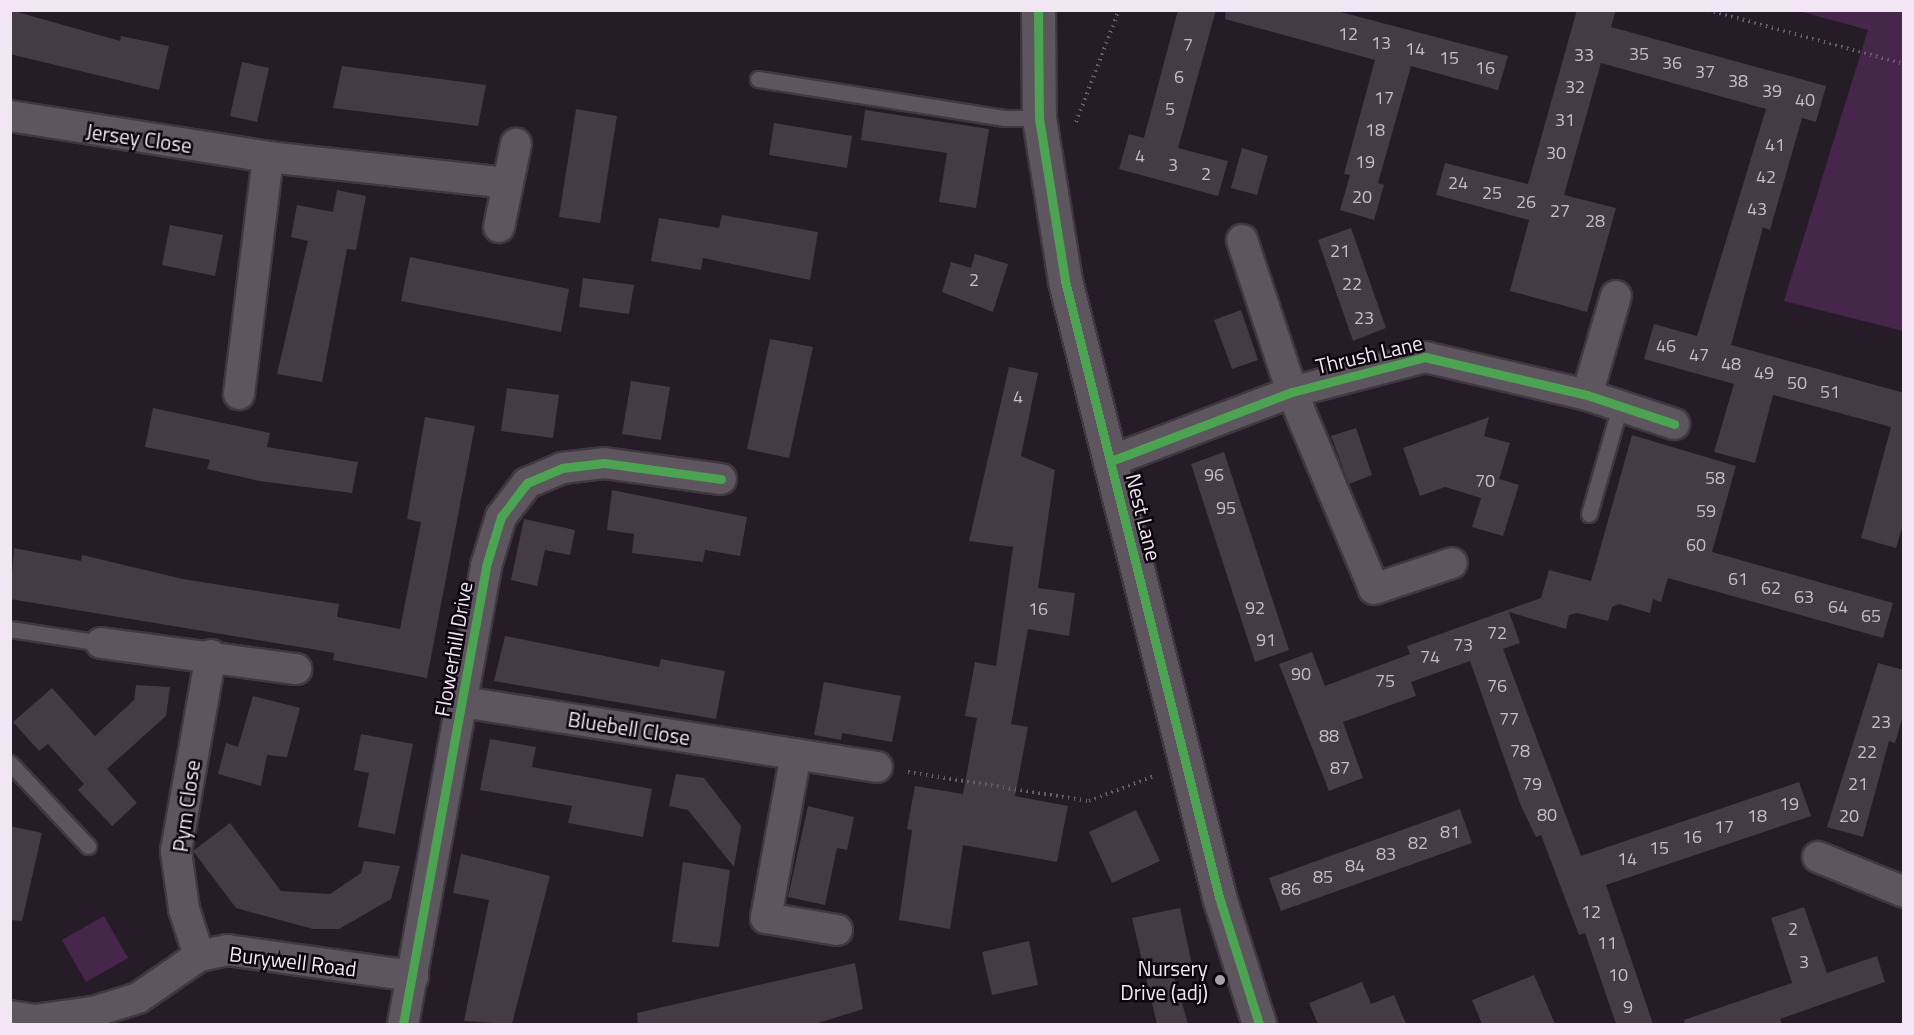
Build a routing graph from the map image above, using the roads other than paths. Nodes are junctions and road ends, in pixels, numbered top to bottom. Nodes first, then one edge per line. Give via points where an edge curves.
1 (1038, 10) edge
2 (758, 79) dead end
3 (10, 116) edge
4 (1039, 118) junction
5 (516, 144) dead end
6 (268, 157) junction
7 (508, 183) junction
8 (499, 227) dead end
9 (1242, 240) dead end
10 (1616, 296) dead end
11 (1292, 392) junction
12 (239, 394) dead end
13 (1587, 395) junction
14 (1620, 406) junction
15 (1674, 424) dead end
16 (1111, 461) junction
17 (721, 479) dead end
18 (1589, 514) dead end
19 (1452, 563) dead end
20 (10, 629) edge
21 (101, 643) joint
22 (211, 655) junction
23 (296, 669) dead end
24 (462, 702) junction
25 (796, 754) junction
26 (10, 763) edge
27 (878, 767) road end
28 (88, 846) dead end
29 (1818, 857) dead end
30 (1904, 892) edge
31 (837, 930) dead end
32 (199, 956) junction
33 (413, 976) junction
34 (26, 1020) edge
35 (403, 1024) edge
36 (1259, 1024) edge

1 - 4 street, Nest Lane
2 - 4 lane via 1004,118
3 - 6 street, Jersey Close
4 - 16 street, Nest Lane via 1065,280
5 - 7 street
6 - 7 street, Jersey Close
6 - 12 street
7 - 8 street
9 - 11 street, Thrush Lane
10 - 13 street
11 - 13 street, Thrush Lane via 1433,357
11 - 16 street, Thrush Lane
11 - 19 street, Thrush Lane via 1374,589
13 - 14 street, Thrush Lane
14 - 15 street, Thrush Lane
14 - 18 lane
16 - 36 street, Nest Lane via 1186,763
17 - 24 street, Flowerhill Drive via 604,463 562,468 527,483 501,517 489,556
20 - 21 lane
21 - 22 street
22 - 23 street
22 - 32 street, Pym Close via 176,851 184,909
24 - 25 street, Bluebell Close
24 - 33 street, Flowerhill Drive
25 - 27 street, Bluebell Close
25 - 31 street via 766,918
26 - 28 lane
29 - 30 street
32 - 33 street, Burywell Road via 227,950
32 - 34 street, Burywell Road via 138,998 93,1012
33 - 35 street, Flowerhill Drive

